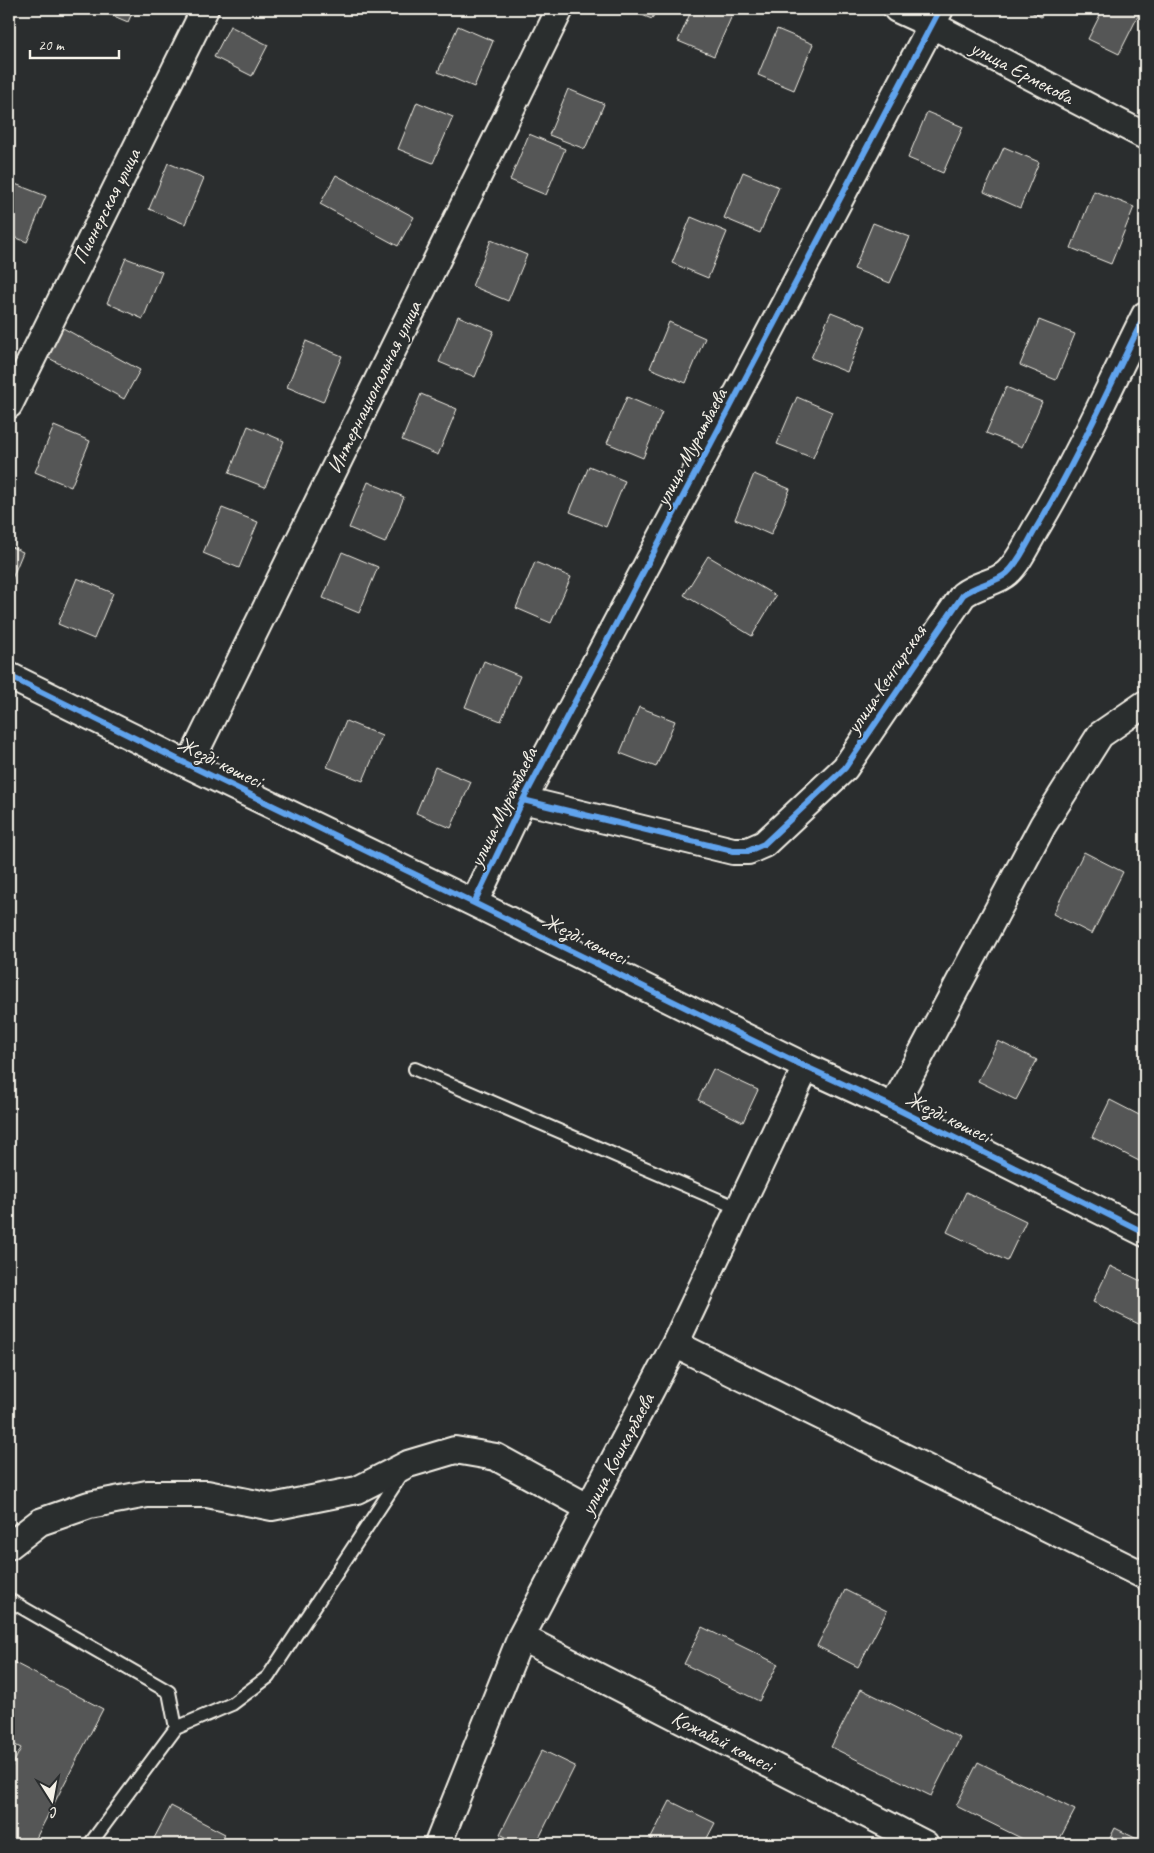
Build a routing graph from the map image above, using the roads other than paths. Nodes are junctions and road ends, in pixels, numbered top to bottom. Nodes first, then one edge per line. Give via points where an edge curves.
1 (205, 9) edge
2 (560, 9) edge
3 (898, 9) edge
4 (936, 17) edge
5 (1145, 136) edge
6 (1145, 315) edge
7 (9, 405) edge
8 (9, 676) edge
9 (1145, 704) edge
10 (189, 765) junction
11 (523, 800) junction
12 (474, 903) junction
13 (806, 1067) junction
14 (415, 1069) dead end
15 (893, 1107) junction
16 (740, 1209) junction
17 (1145, 1234) edge
18 (675, 1344) junction
19 (408, 1464) junction
20 (589, 1508) junction
21 (9, 1546) edge
22 (1145, 1576) edge
23 (9, 1600) edge
24 (521, 1637) junction
25 (176, 1728) junction
26 (90, 1844) edge
27 (438, 1844) edge
28 (925, 1844) edge

1 - 7 street, Пионерская улица
2 - 10 street, Интернациональная улица
3 - 4 street, улица Ермекова
4 - 5 street, улица Ермекова
4 - 11 street, улица Муратбаева
6 - 11 street, улица Кенгирская via 1053,500 1014,564 997,580 972,588 963,595 845,768 764,844 748,851 734,851
8 - 10 street, Жезді көшесі
9 - 15 street via 1100,735 1042,825
10 - 12 street, Жезді көшесі
11 - 12 street, улица Муратбаева
12 - 13 street, Жезді көшесі
13 - 15 street, Жезді көшесі
13 - 16 street, улица Кошкарбаева
14 - 16 lane
15 - 17 street, Жезді көшесі
16 - 18 street, улица Кошкарбаева
18 - 20 street, улица Кошкарбаева
18 - 22 street
19 - 20 street via 454,1450 496,1457
19 - 21 street via 357,1490 272,1507 207,1494 148,1494 89,1505 40,1522
19 - 25 lane via 268,1677 232,1704
20 - 24 street, улица Кошкарбаева
23 - 25 lane via 169,1692
24 - 27 street, улица Кошкарбаева
24 - 28 street, Қожабай көшесі
25 - 26 lane

